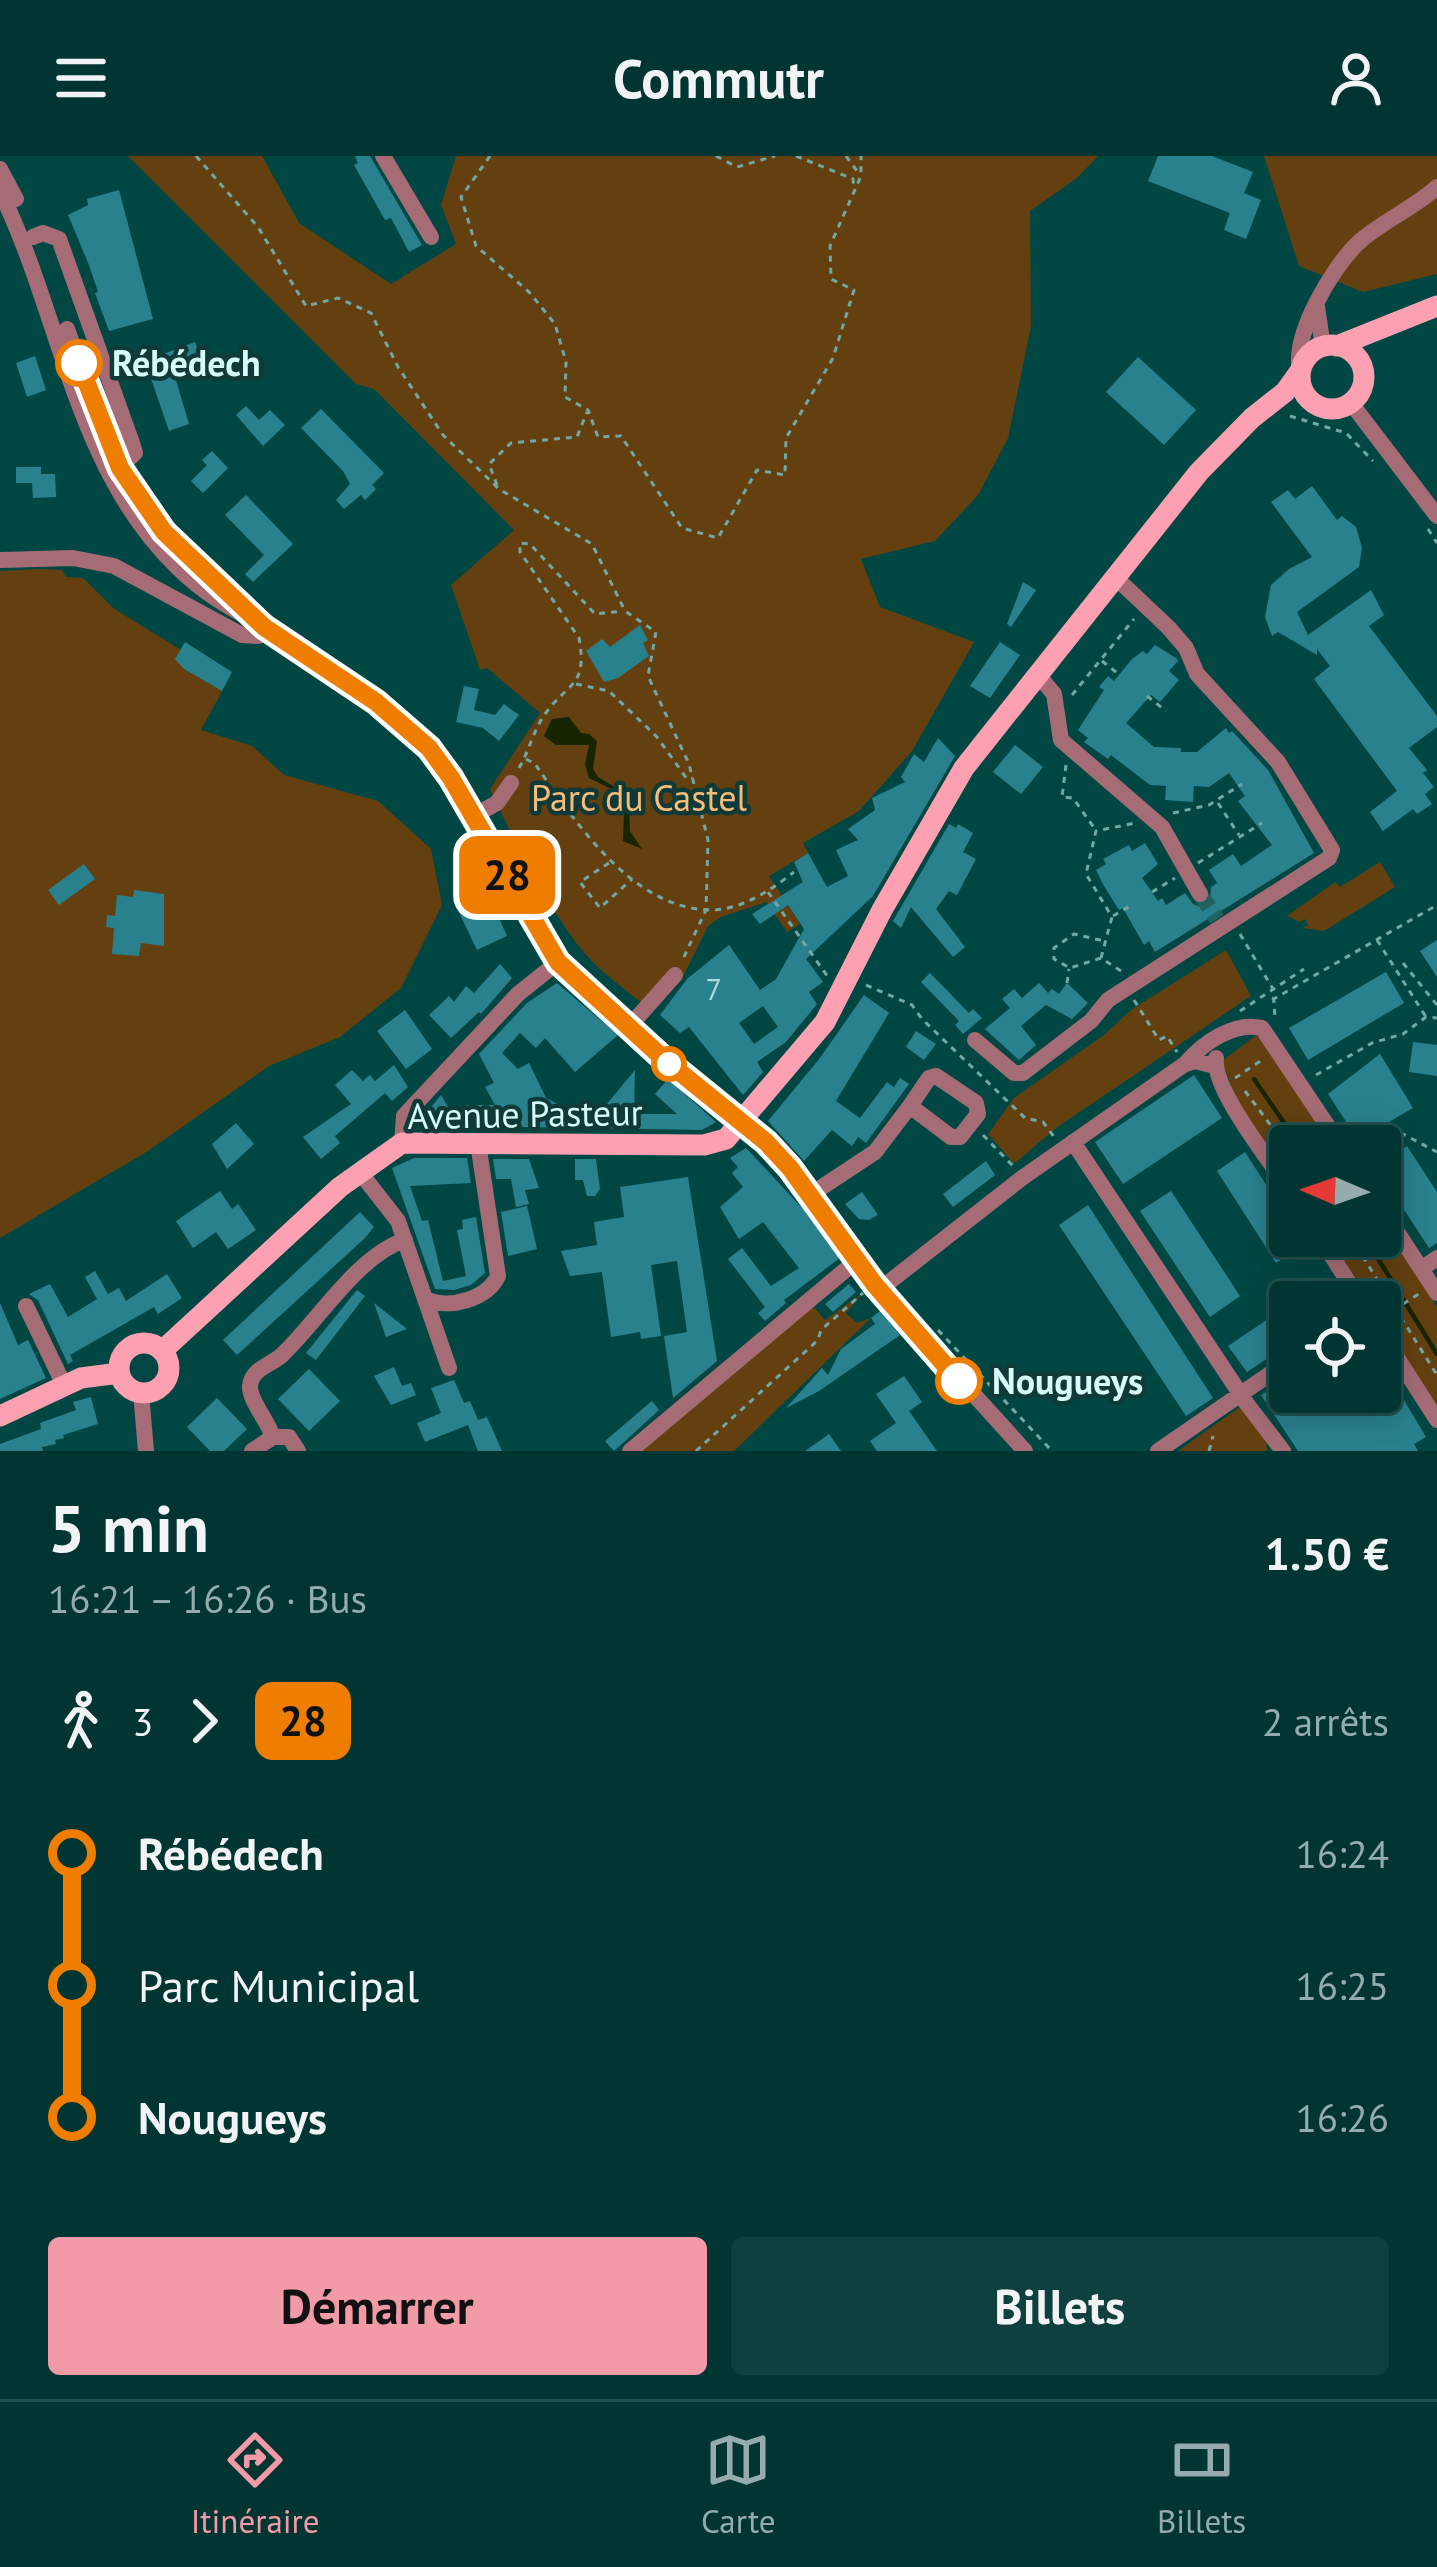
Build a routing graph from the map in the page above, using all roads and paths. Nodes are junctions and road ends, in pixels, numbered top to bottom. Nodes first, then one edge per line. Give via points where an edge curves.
1 (196, 156) edge
2 (383, 156) edge
3 (490, 156) edge
4 (716, 156) edge
5 (775, 156) edge
6 (796, 156) edge
7 (846, 156) edge
8 (861, 156) edge
9 (0, 169) edge
10 (861, 176) junction
11 (1437, 187) edge
12 (0, 191) edge
13 (854, 192) junction
14 (431, 236) dead end
15 (1437, 306) edge
16 (1385, 328) junction
17 (1321, 341) junction
18 (1363, 369) junction
19 (1300, 370) junction
20 (1351, 403) junction
21 (1315, 405) junction
22 (588, 410) junction
23 (1285, 410) junction
24 (1373, 460) dead end
25 (114, 471) junction
26 (499, 488) junction
27 (1179, 502) junction
28 (1429, 517) edge
29 (1437, 543) edge
30 (0, 560) edge
31 (1115, 578) junction
32 (1146, 605) junction
33 (625, 611) junction
34 (264, 627) junction
35 (1100, 660) junction
36 (1038, 675) junction
37 (1121, 676) dead end
38 (576, 684) junction
39 (1147, 696) dead end
40 (1067, 701) dead end
41 (1166, 711) dead end
42 (1065, 773) dead end
43 (694, 777) junction
44 (511, 783) dead end
45 (1242, 784) dead end
46 (1216, 802) junction
47 (473, 816) junction
48 (1152, 818) junction
49 (1262, 823) dead end
50 (1096, 831) junction
51 (1240, 837) junction
52 (611, 862) junction
53 (1185, 871) junction
54 (794, 872) dead end
55 (633, 878) junction
56 (768, 892) junction
57 (1152, 892) dead end
58 (1200, 894) tunnel mouth
59 (1437, 905) edge
60 (1130, 906) dead end
61 (706, 910) junction
62 (1112, 917) junction
63 (1223, 922) junction
64 (1376, 939) junction
65 (1105, 941) junction
66 (1101, 958) junction
67 (558, 962) junction
68 (1402, 963) dead end
69 (1070, 968) junction
70 (675, 975) joint
71 (1067, 983) dead end
72 (845, 984) junction
73 (1128, 987) junction
74 (1271, 1000) junction
75 (1437, 1005) edge
76 (1426, 1017) junction
77 (1437, 1018) edge
78 (1281, 1027) dead end
79 (628, 1028) junction
80 (1224, 1034) junction
81 (975, 1040) dead end
82 (1280, 1048) junction
83 (1185, 1064) junction
84 (1215, 1066) junction
85 (1318, 1074) dead end
86 (910, 1106) junction
87 (742, 1124) junction
88 (1271, 1125) edge
89 (1328, 1125) edge
90 (969, 1126) junction
91 (1401, 1135) edge
92 (402, 1143) junction
93 (478, 1143) junction
94 (1068, 1145) junction
95 (1437, 1152) edge
96 (1269, 1158) edge
97 (359, 1171) junction
98 (1022, 1178) junction
99 (810, 1195) junction
100 (1401, 1231) edge
101 (405, 1240) junction
102 (856, 1261) junction
103 (1429, 1264) edge
104 (871, 1292) junction
105 (1437, 1294) edge
106 (426, 1299) junction
107 (1406, 1302) dead end
108 (1401, 1305) edge
109 (26, 1306) dead end
110 (1401, 1315) edge
111 (929, 1331) dead end
112 (162, 1351) junction
113 (1401, 1364) edge
114 (448, 1368) dead end
115 (119, 1373) junction
116 (1269, 1374) edge
117 (1437, 1375) edge
118 (64, 1385) junction
119 (141, 1393) junction
120 (1240, 1394) junction
121 (0, 1416) edge
122 (1437, 1420) edge
123 (273, 1436) junction
124 (146, 1451) edge
125 (253, 1451) edge
126 (298, 1451) edge
127 (630, 1451) edge
128 (696, 1451) edge
129 (1025, 1451) edge
130 (1052, 1451) edge
131 (1159, 1451) edge
132 (1283, 1451) edge

1 - 26 path via 258,227 307,306 338,298 371,313 443,434
2 - 14 street
3 - 22 path via 461,197 476,246 555,324 565,397
4 - 5 path via 737,166
6 - 13 path via 853,179
7 - 10 path
8 - 10 path
9 - 25 street via 33,237
10 - 13 path
11 - 17 street via 1341,262 1317,306
12 - 25 street via 86,422
13 - 22 path via 830,246 831,279 854,290 833,358 786,438 785,475 757,470 718,538 682,528 621,436 598,436
15 - 16 main road
16 - 17 main road
16 - 18 main road
17 - 18 main road via 1353,354
17 - 19 main road
18 - 20 main road
19 - 21 main road via 1302,390
19 - 27 main road
20 - 21 main road
20 - 28 street
21 - 23 main road
22 - 26 path via 578,437 511,443 489,464
23 - 24 path via 1346,433
23 - 27 main road
25 - 34 street via 185,556
26 - 33 path via 592,544
27 - 31 main road
28 - 29 path
30 - 34 street via 114,566 242,635
31 - 32 street
31 - 36 main road
32 - 35 path
32 - 63 street via 1278,762 1330,843 1329,858
33 - 38 path via 595,614 530,544 520,543 579,638
33 - 43 path via 656,632 648,676
34 - 47 street via 400,720 429,748
35 - 37 path
35 - 40 path
36 - 48 street via 1054,694 1058,733 1069,751
36 - 72 main road via 947,794
38 - 43 path via 609,691 687,779
38 - 52 path via 544,714 525,758
39 - 41 path
42 - 50 path via 1062,797 1073,798
43 - 61 path via 708,840
44 - 47 street
45 - 46 path
46 - 48 path
46 - 51 path
47 - 67 street
48 - 50 path
48 - 53 street
49 - 51 path
50 - 62 path via 1085,874
51 - 53 path
52 - 55 path
52 - 55 path via 580,882 600,908
53 - 57 path
53 - 58 street
54 - 56 path
55 - 61 path
56 - 61 path
56 - 72 path via 835,986
59 - 64 path
60 - 62 path
61 - 70 path
62 - 65 path
63 - 73 street
63 - 74 path via 1273,989
64 - 74 path
64 - 76 path
65 - 66 path
65 - 69 path via 1074,934 1054,948 1054,959
66 - 69 path
66 - 73 path
67 - 79 street
67 - 92 street via 404,1116
68 - 75 path
69 - 71 path
70 - 79 street
72 - 87 main road via 814,1038
72 - 94 path via 913,1005 1025,1118 1043,1122
73 - 81 street via 1024,1073
73 - 83 path via 1159,1040 1167,1036
74 - 78 path
76 - 77 path
76 - 85 path
79 - 87 street
80 - 82 street via 1256,1025
80 - 83 street
80 - 84 street
82 - 88 path via 1231,1080
82 - 89 street
83 - 84 street
83 - 94 street
84 - 96 street
86 - 90 street via 951,1137
86 - 90 street via 936,1076 976,1103
86 - 99 street via 875,1152
87 - 93 main road, Avenue Pasteur via 722,1142 704,1145
87 - 99 street
90 - 98 path
91 - 95 path
92 - 93 main road, Avenue Pasteur
92 - 97 main road, Avenue Pasteur
93 - 106 street via 498,1276 485,1294 445,1304
94 - 98 street
94 - 120 street
97 - 101 street
97 - 112 main road, Avenue Pasteur
98 - 104 street
99 - 102 street
100 - 103 street
101 - 106 street
101 - 123 street via 390,1244 290,1348 256,1371 250,1392
102 - 104 street
102 - 127 street
103 - 105 street
104 - 128 path
104 - 129 street
106 - 114 street
107 - 108 path
109 - 118 street
110 - 117 path
111 - 130 path via 944,1334
112 - 115 main road via 132,1345
112 - 119 main road via 168,1375 158,1389
113 - 122 street
115 - 118 main road
115 - 119 main road
116 - 120 street
118 - 121 main road
119 - 124 street
120 - 131 street
120 - 132 street
123 - 125 street
123 - 126 street via 289,1437

